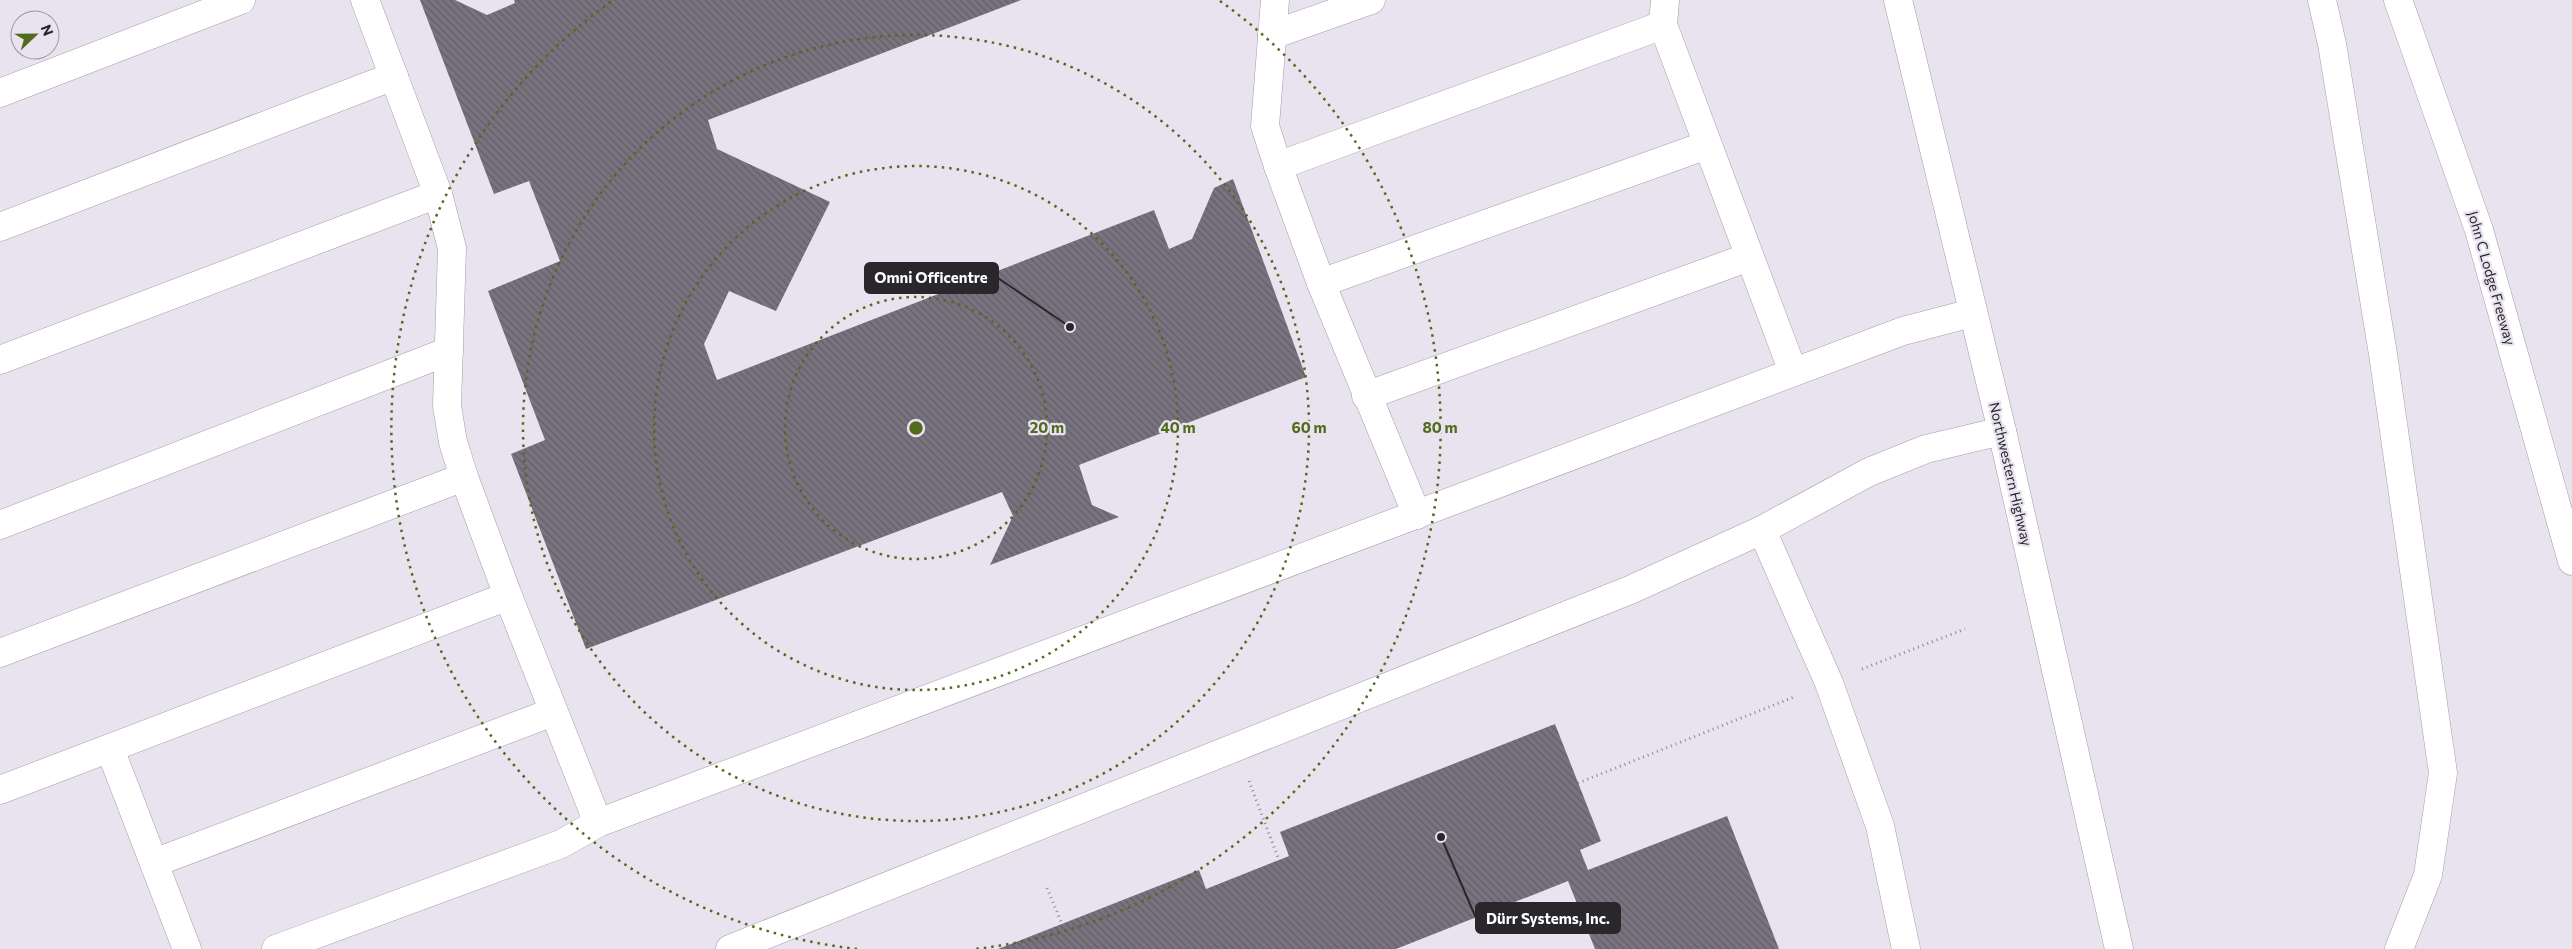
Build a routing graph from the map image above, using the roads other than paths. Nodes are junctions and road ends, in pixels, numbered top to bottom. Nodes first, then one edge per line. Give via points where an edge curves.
1 (241, 0) edge
2 (365, 0) edge
3 (1275, 0) edge
4 (1371, 0) edge
5 (1898, 0) edge
6 (2322, 0) edge
7 (2398, 0) edge
8 (1664, 13) edge
9 (1272, 35) junction
10 (394, 76) junction
11 (0, 92) edge
12 (1707, 145) junction
13 (1278, 166) junction
14 (438, 194) junction
15 (0, 227) edge
16 (1749, 257) junction
17 (1322, 282) junction
18 (1972, 313) junction
19 (449, 351) junction
20 (0, 360) edge
21 (1793, 372) junction
22 (1366, 396) junction
23 (2002, 431) junction
24 (464, 478) junction
25 (1417, 515) junction
26 (0, 525) edge
27 (1762, 530) junction
28 (2572, 560) edge
29 (508, 596) junction
30 (0, 652) edge
31 (553, 712) junction
32 (110, 749) junction
33 (0, 790) edge
34 (598, 823) junction
35 (154, 862) junction
36 (2428, 875) junction
37 (187, 949) edge
38 (276, 949) edge
39 (730, 949) edge
40 (1906, 949) edge
41 (2119, 949) edge
42 (2378, 949) edge
43 (2399, 949) edge

1 - 11 main road
2 - 10 main road
3 - 9 main road
4 - 9 main road
5 - 18 main road, Northwestern Highway
6 - 36 main road via 2383,354 2443,773
7 - 28 main road, John C Lodge Freeway via 2479,230
8 - 12 main road
8 - 13 main road
9 - 13 main road via 1265,126
10 - 14 main road
10 - 15 main road
12 - 16 main road
12 - 17 main road
13 - 17 main road
14 - 19 main road via 452,248
14 - 20 main road
16 - 21 main road
16 - 22 main road
17 - 22 main road
18 - 21 main road via 1903,331
18 - 23 main road, Northwestern Highway
19 - 24 main road via 447,406
19 - 26 main road
21 - 25 main road
22 - 25 main road
23 - 27 main road via 1926,449 1869,472
23 - 41 main road, Northwestern Highway
24 - 29 main road
24 - 30 main road
25 - 34 main road
27 - 39 main road via 1630,590
27 - 40 main road via 1829,683 1880,826
29 - 31 main road
29 - 32 main road
31 - 34 main road
31 - 35 main road
32 - 33 main road
32 - 35 main road
34 - 38 main road via 561,844
35 - 37 main road
36 - 42 main road
36 - 43 main road

